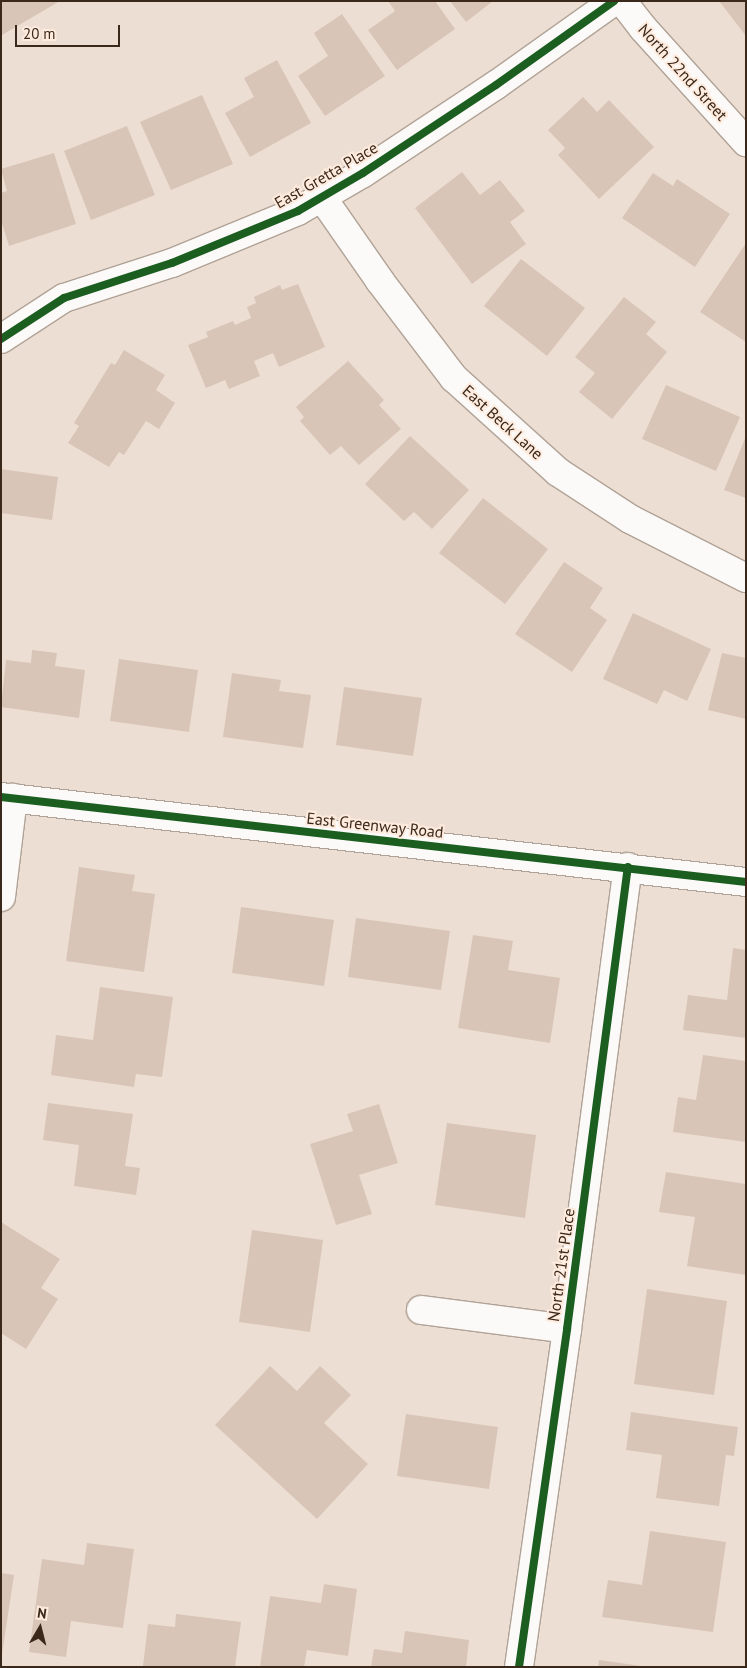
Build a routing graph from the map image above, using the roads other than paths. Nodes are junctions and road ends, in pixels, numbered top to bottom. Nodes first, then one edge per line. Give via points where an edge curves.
1 (614, 1) edge
2 (622, 1) edge
3 (746, 142) edge
4 (321, 196) junction
5 (1, 339) edge
6 (746, 578) edge
7 (7, 797) edge
8 (628, 867) junction
9 (746, 882) edge
10 (1, 897) edge
11 (421, 1310) dead end
12 (567, 1329) junction
13 (519, 1667) edge

1 - 4 street, East Gretta Place via 463,107 363,173
2 - 3 street, North 22nd Street
4 - 5 street, East Gretta Place via 298,211 172,263 64,298
4 - 6 street, East Beck Lane via 380,281 454,378 558,472 630,519
7 - 8 street, East Greenway Road
7 - 10 street
8 - 9 street, East Greenway Road
8 - 12 street, North 21st Place
11 - 12 street
12 - 13 street, North 21st Place

